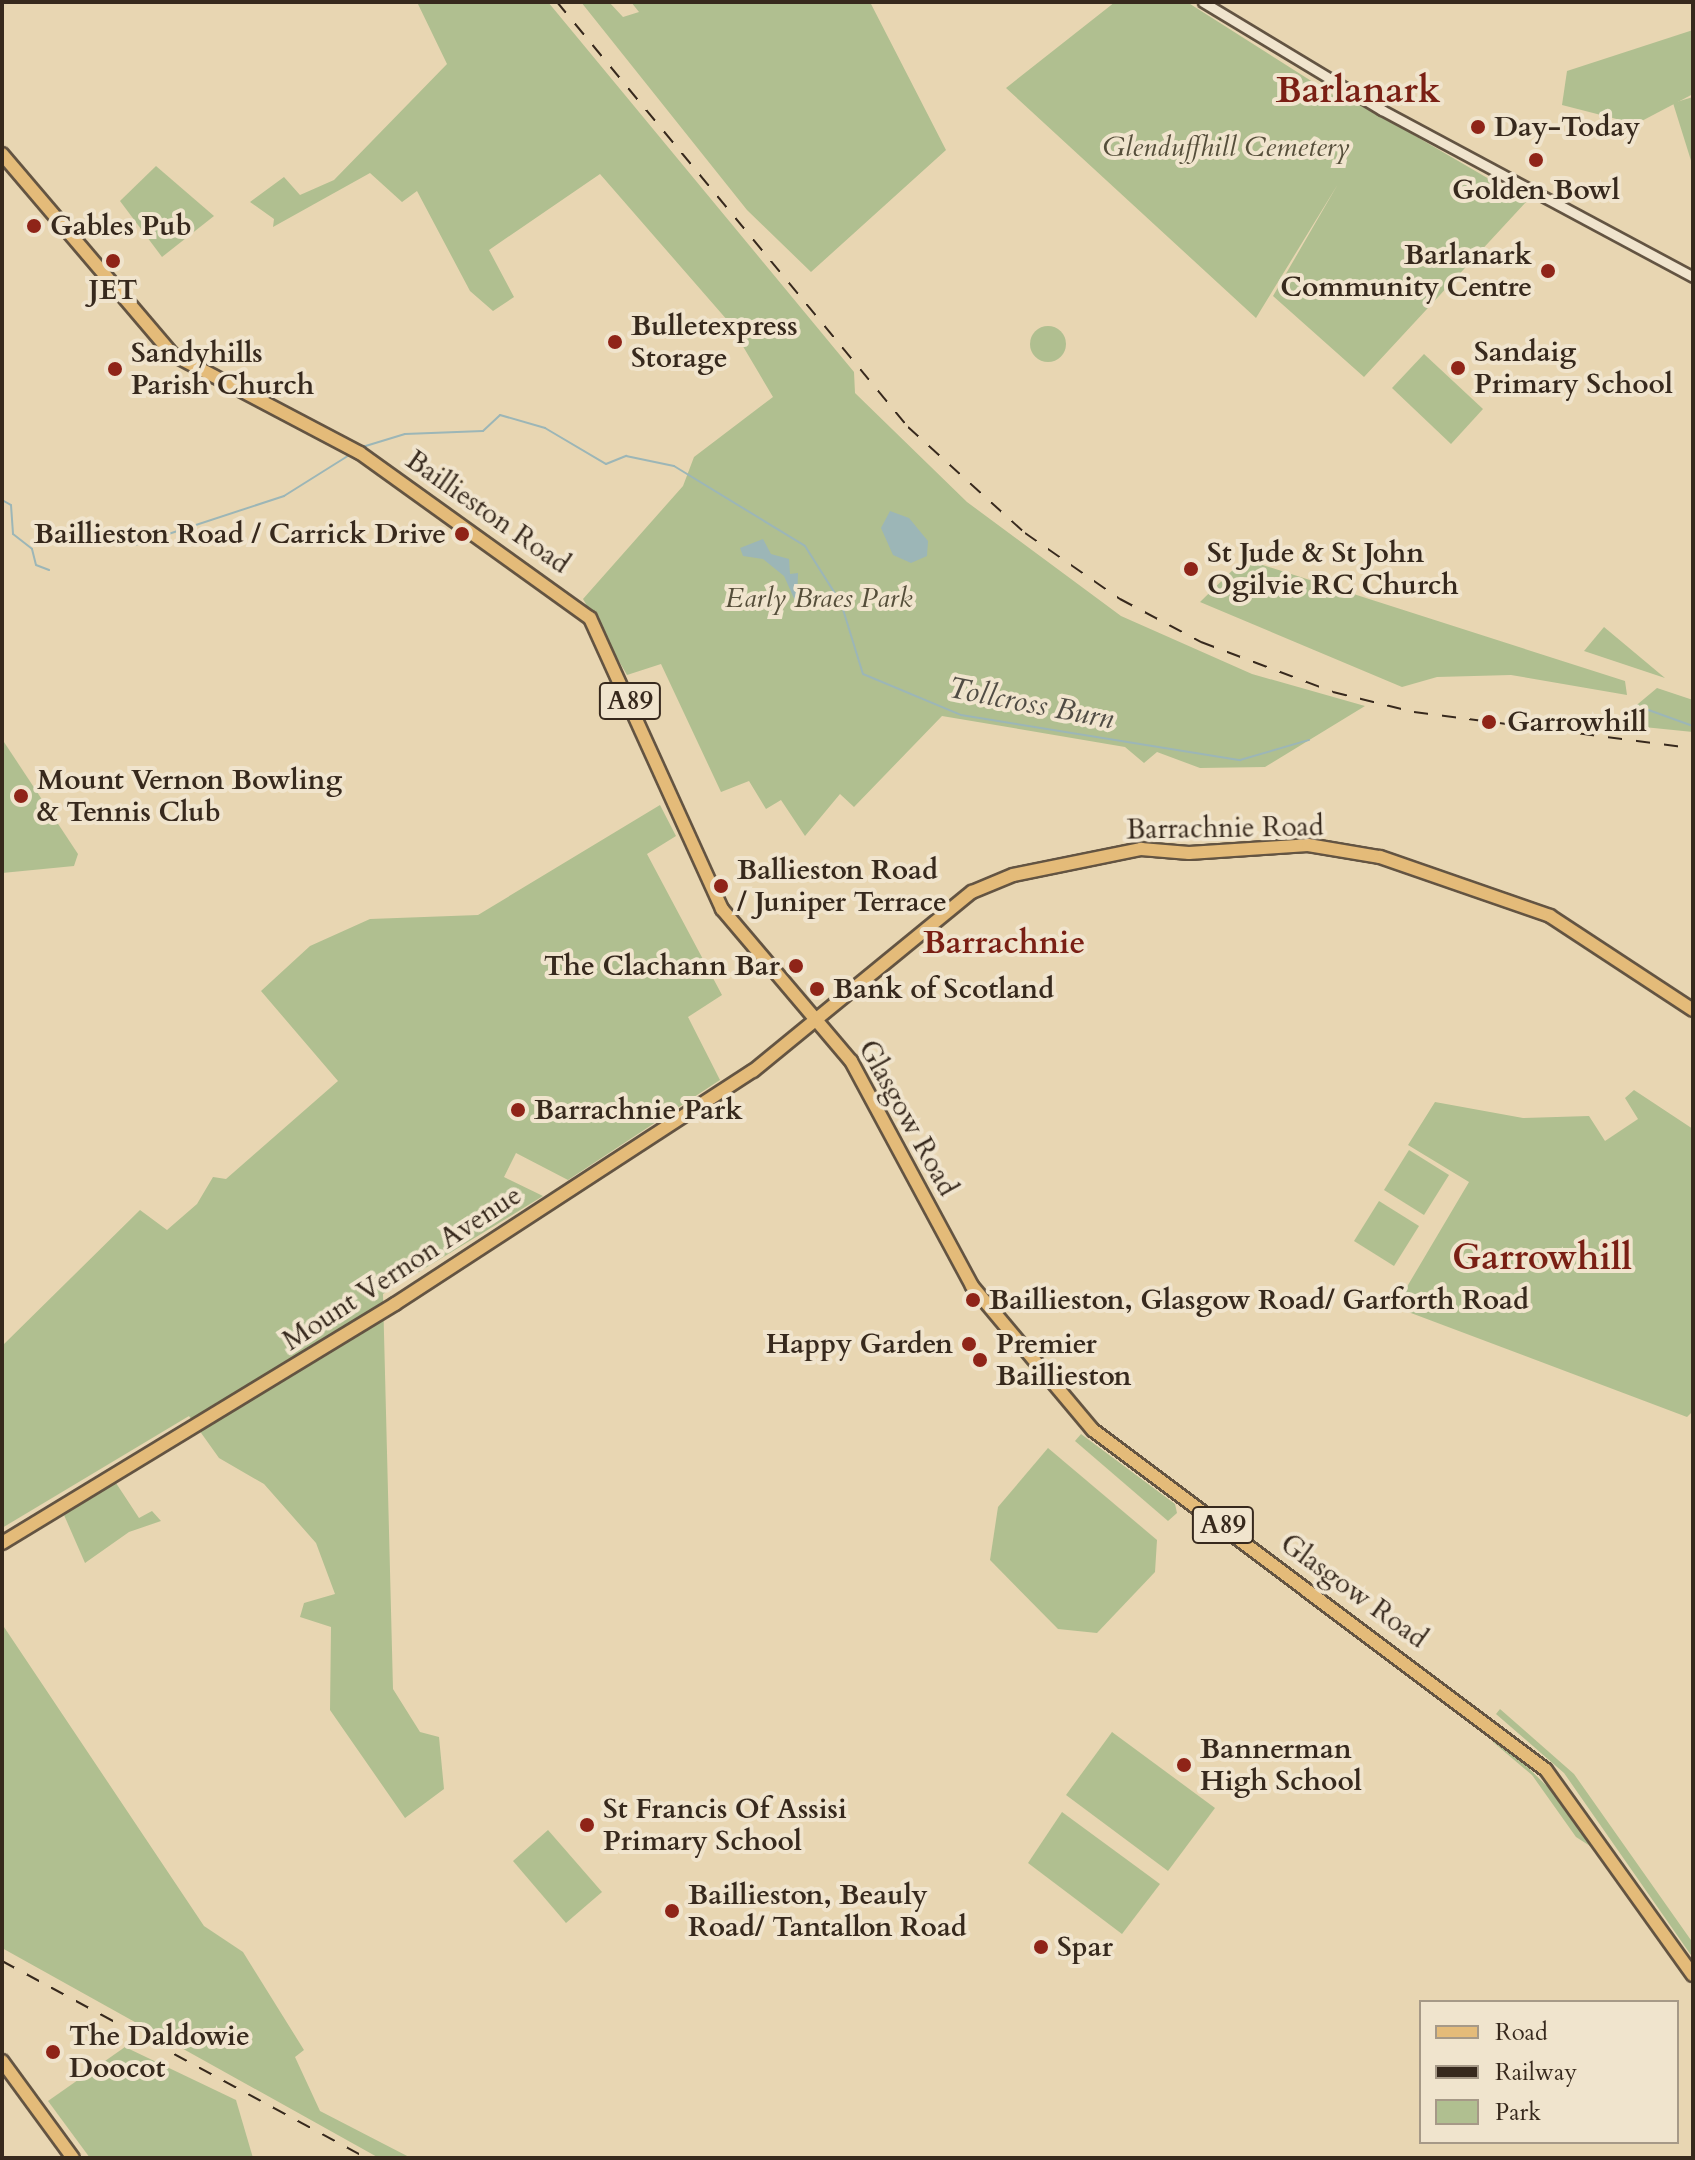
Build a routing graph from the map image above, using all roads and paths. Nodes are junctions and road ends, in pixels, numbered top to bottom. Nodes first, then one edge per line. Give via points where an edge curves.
1 (1203, 2) edge
2 (2, 154) edge
3 (1693, 277) edge
4 (1693, 1010) edge
5 (820, 1020) junction
6 (2, 1543) edge
7 (1693, 1975) edge
8 (2, 2061) edge
9 (73, 2158) edge

1 - 3 street via 1382,110
2 - 5 main road, Baillieston Road / A89 via 172,354 355,450 590,618 722,909 762,965
4 - 5 main road, Barrachnie Road via 1550,916 1380,857 1308,845 1189,853 1141,849 1013,875 972,892
5 - 6 main road, Mount Vernon Avenue via 395,1304
5 - 7 main road, Glasgow Road / A89 via 880,1107 967,1280 1081,1419 1546,1770
8 - 9 main road

